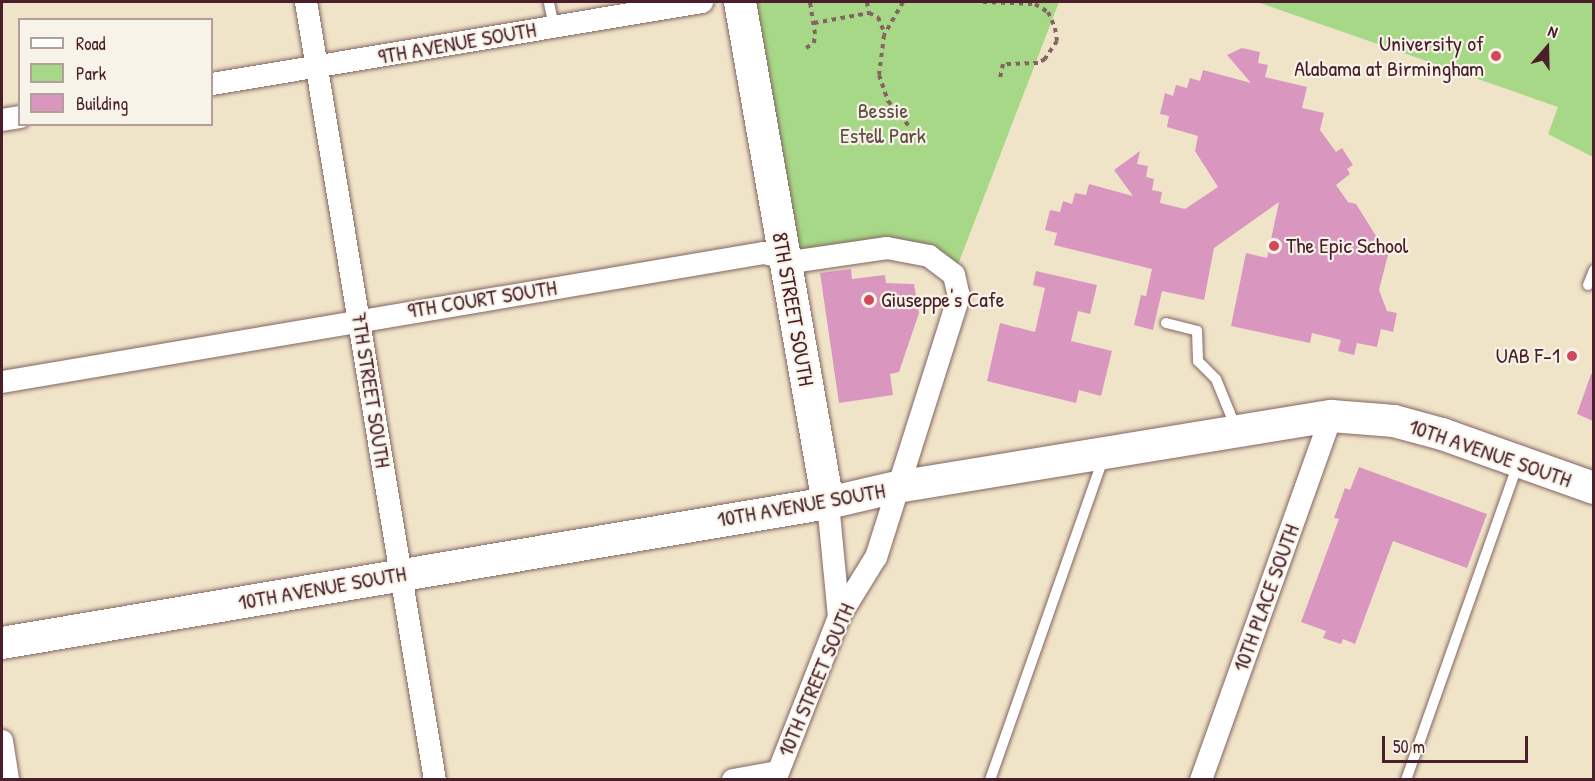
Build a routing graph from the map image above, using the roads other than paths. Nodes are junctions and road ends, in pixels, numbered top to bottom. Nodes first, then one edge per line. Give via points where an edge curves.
1 (306, 2) edge
2 (702, 2) edge
3 (740, 2) edge
4 (549, 3) dead end
5 (554, 26) junction
6 (317, 66) junction
7 (213, 84) edge
8 (18, 117) edge
9 (2, 120) edge
10 (783, 260) junction
11 (1593, 270) edge
12 (954, 275) joint
13 (1588, 285) dead end
14 (360, 320) junction
15 (1166, 323) dead end
16 (2, 382) edge
17 (1331, 416) junction
18 (1238, 431) junction
19 (1105, 453) junction
20 (1519, 462) junction
21 (897, 487) junction
22 (1593, 488) edge
23 (828, 503) junction
24 (402, 574) junction
25 (839, 617) junction
26 (2, 643) edge
27 (2, 741) edge
28 (776, 776) edge
29 (8, 780) edge
30 (435, 780) edge
31 (733, 780) edge
32 (990, 780) edge
33 (1201, 780) edge
34 (1406, 780) edge

1 - 6 street, 7TH STREET SOUTH
2 - 5 street, 9TH AVENUE SOUTH
3 - 10 street, 8TH STREET SOUTH
4 - 5 lane
5 - 6 street, 9TH AVENUE SOUTH
6 - 7 street, 9TH AVENUE SOUTH
6 - 14 street, 7TH STREET SOUTH
8 - 9 street
10 - 12 street, 9TH COURT SOUTH via 899,248 929,256
10 - 14 street, 9TH COURT SOUTH via 764,253
10 - 23 street, 8TH STREET SOUTH
11 - 13 lane
12 - 21 street, 10TH STREET SOUTH via 959,296
14 - 16 street, 9TH COURT SOUTH
14 - 24 street, 7TH STREET SOUTH
15 - 18 lane via 1197,331 1198,361 1216,378
17 - 18 street, 10TH AVENUE SOUTH
17 - 20 street, 10TH AVENUE SOUTH via 1394,421
17 - 33 street, 10TH PLACE SOUTH
18 - 19 street, 10TH AVENUE SOUTH
19 - 21 street, 10TH AVENUE SOUTH
19 - 32 lane
20 - 22 street, 10TH AVENUE SOUTH
20 - 34 lane
21 - 23 street, 10TH AVENUE SOUTH
21 - 25 street, 10TH STREET SOUTH via 876,557
23 - 24 street, 10TH AVENUE SOUTH
23 - 25 street, 8TH STREET SOUTH
24 - 26 street, 10TH AVENUE SOUTH
24 - 30 street, 7TH STREET SOUTH
25 - 28 street, 10TH STREET SOUTH
27 - 29 street
28 - 31 street

